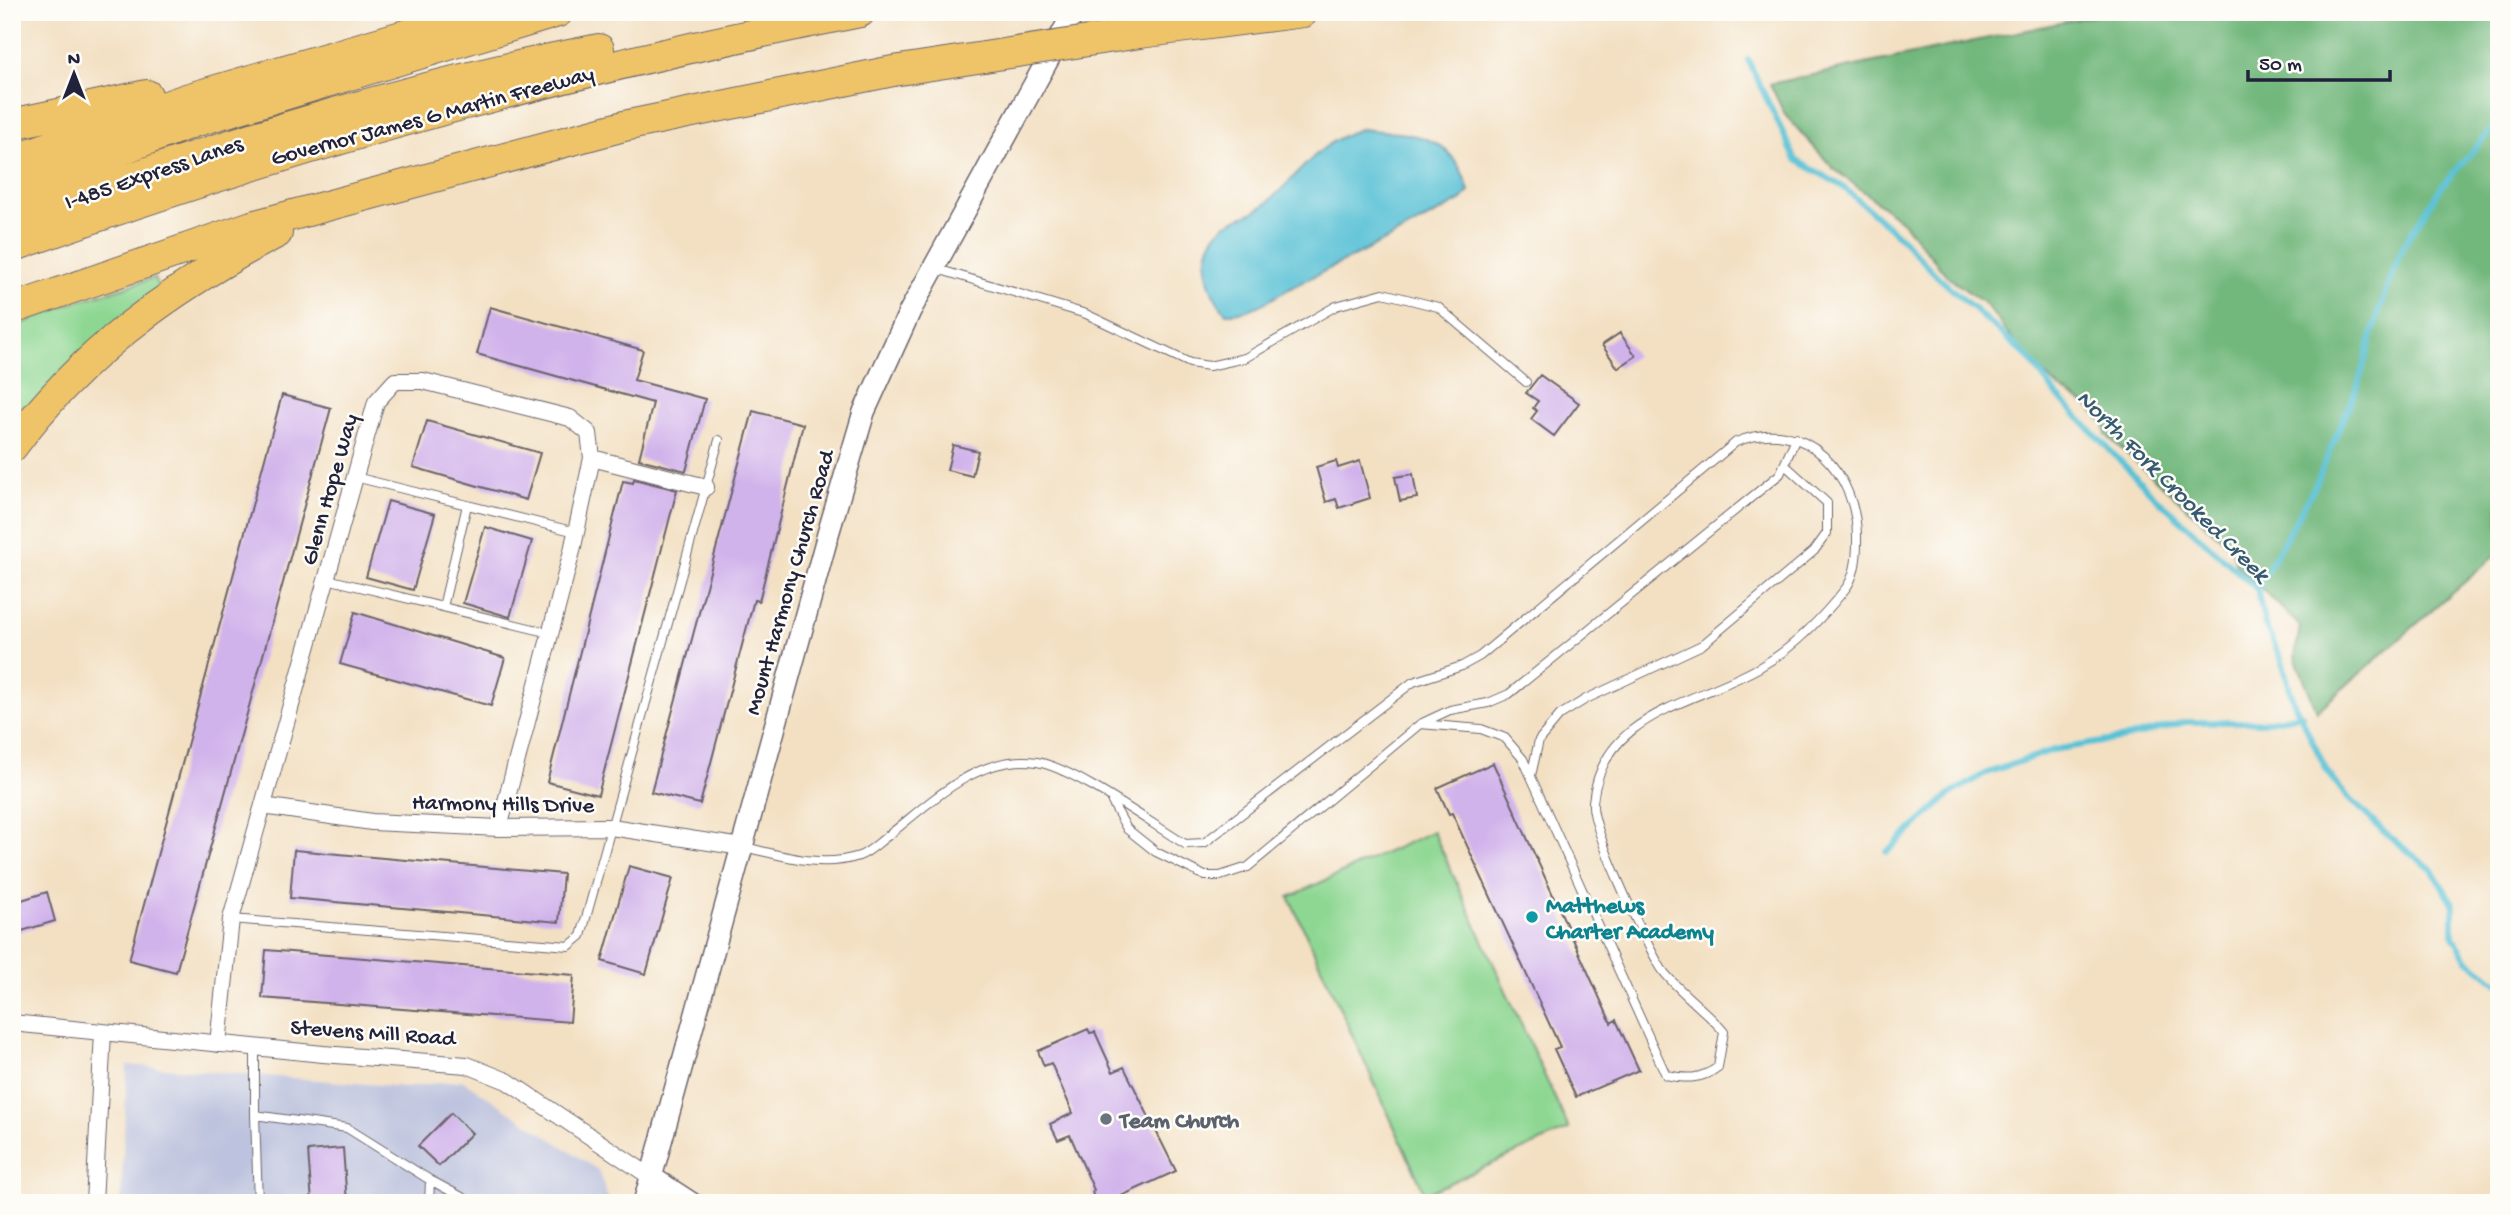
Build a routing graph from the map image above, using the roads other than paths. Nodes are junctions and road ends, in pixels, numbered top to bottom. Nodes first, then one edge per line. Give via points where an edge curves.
1 (484, 12) edge
2 (558, 12) edge
3 (829, 12) edge
4 (859, 12) edge
5 (1074, 12) edge
6 (1303, 12) edge
7 (325, 56) junction
8 (12, 124) edge
9 (12, 160) edge
10 (12, 191) edge
11 (364, 196) junction
12 (12, 221) edge
13 (12, 247) edge
14 (934, 268) junction
15 (12, 309) edge
16 (1526, 382) dead end
17 (1796, 438) junction
18 (719, 440) dead end
19 (12, 447) edge
20 (592, 458) junction
21 (1785, 464) junction
22 (355, 477) junction
23 (706, 487) junction
24 (467, 505) junction
25 (576, 532) junction
26 (327, 579) junction
27 (443, 607) junction
28 (551, 633) junction
29 (1420, 724) junction
30 (1531, 776) junction
31 (1110, 799) junction
32 (263, 806) junction
33 (611, 827) junction
34 (499, 828) junction
35 (742, 847) junction
36 (231, 919) junction
37 (12, 1023) edge
38 (103, 1032) junction
39 (218, 1044) junction
40 (255, 1048) junction
41 (255, 1115) junction
42 (651, 1177) junction
43 (430, 1180) junction
44 (94, 1203) edge
45 (258, 1203) edge
46 (429, 1203) edge
47 (473, 1203) edge
48 (644, 1203) edge
49 (691, 1203) edge

1 - 7 highway
2 - 10 highway, I-485 Express Lanes via 191,122
3 - 12 highway, I-485 Express Lanes via 711,28 432,86 136,174
4 - 13 highway, Governor James G Martin Freeway via 620,63 359,131 213,176
5 - 14 street, Mount Harmony Church Road
6 - 11 highway, bridge via 893,71 624,126
7 - 8 highway
7 - 9 highway
11 - 15 highway via 176,250
11 - 19 highway via 279,232 174,292 60,388
14 - 16 lane via 1086,314 1190,363 1209,366 1245,358 1336,306 1383,293 1438,307
14 - 35 street, Mount Harmony Church Road via 864,412
17 - 21 lane
17 - 30 lane via 1817,449 1851,501 1858,522 1857,559 1848,585 1815,623 1763,666 1657,713 1618,741 1600,772 1592,804 1599,838 1662,970 1724,1032 1718,1067 1708,1075 1690,1079 1665,1075
17 - 31 lane via 1758,433 1736,442 1480,656 1412,682 1204,842 1185,844
18 - 23 lane
20 - 22 street, Glenn Hope Way via 589,433 570,418 423,382 395,382 376,402
20 - 23 street
20 - 25 street
21 - 29 lane via 1780,474 1508,694 1450,710
21 - 30 lane via 1827,503 1828,533 1814,551 1702,645 1560,715 1539,740
22 - 24 lane
22 - 26 street, Glenn Hope Way
23 - 33 lane
24 - 25 lane
24 - 27 lane
25 - 28 street
26 - 27 lane
26 - 32 street, Glenn Hope Way
27 - 28 lane
28 - 34 street
29 - 30 lane via 1481,729 1505,738
29 - 31 lane via 1248,867 1220,876 1205,876 1156,852 1127,829
31 - 35 lane via 1038,762 1014,762 988,767 953,785 861,856 814,862
32 - 34 street, Harmony Hills Drive via 372,822
32 - 36 street, Glenn Hope Way
33 - 34 street, Harmony Hills Drive
33 - 35 street, Harmony Hills Drive
33 - 36 lane via 581,936 569,946
35 - 42 street, Mount Harmony Church Road
36 - 39 street, Glenn Hope Way
37 - 38 street, Stevens Mill Road
38 - 39 street, Stevens Mill Road
38 - 44 street
39 - 40 street, Stevens Mill Road
40 - 41 lane
40 - 42 street, Stevens Mill Road via 450,1062 485,1070
41 - 43 lane via 346,1128
41 - 45 lane
42 - 48 street, Mount Harmony Church Road
42 - 49 street, Stevens Mill Road
43 - 46 lane
43 - 47 lane

